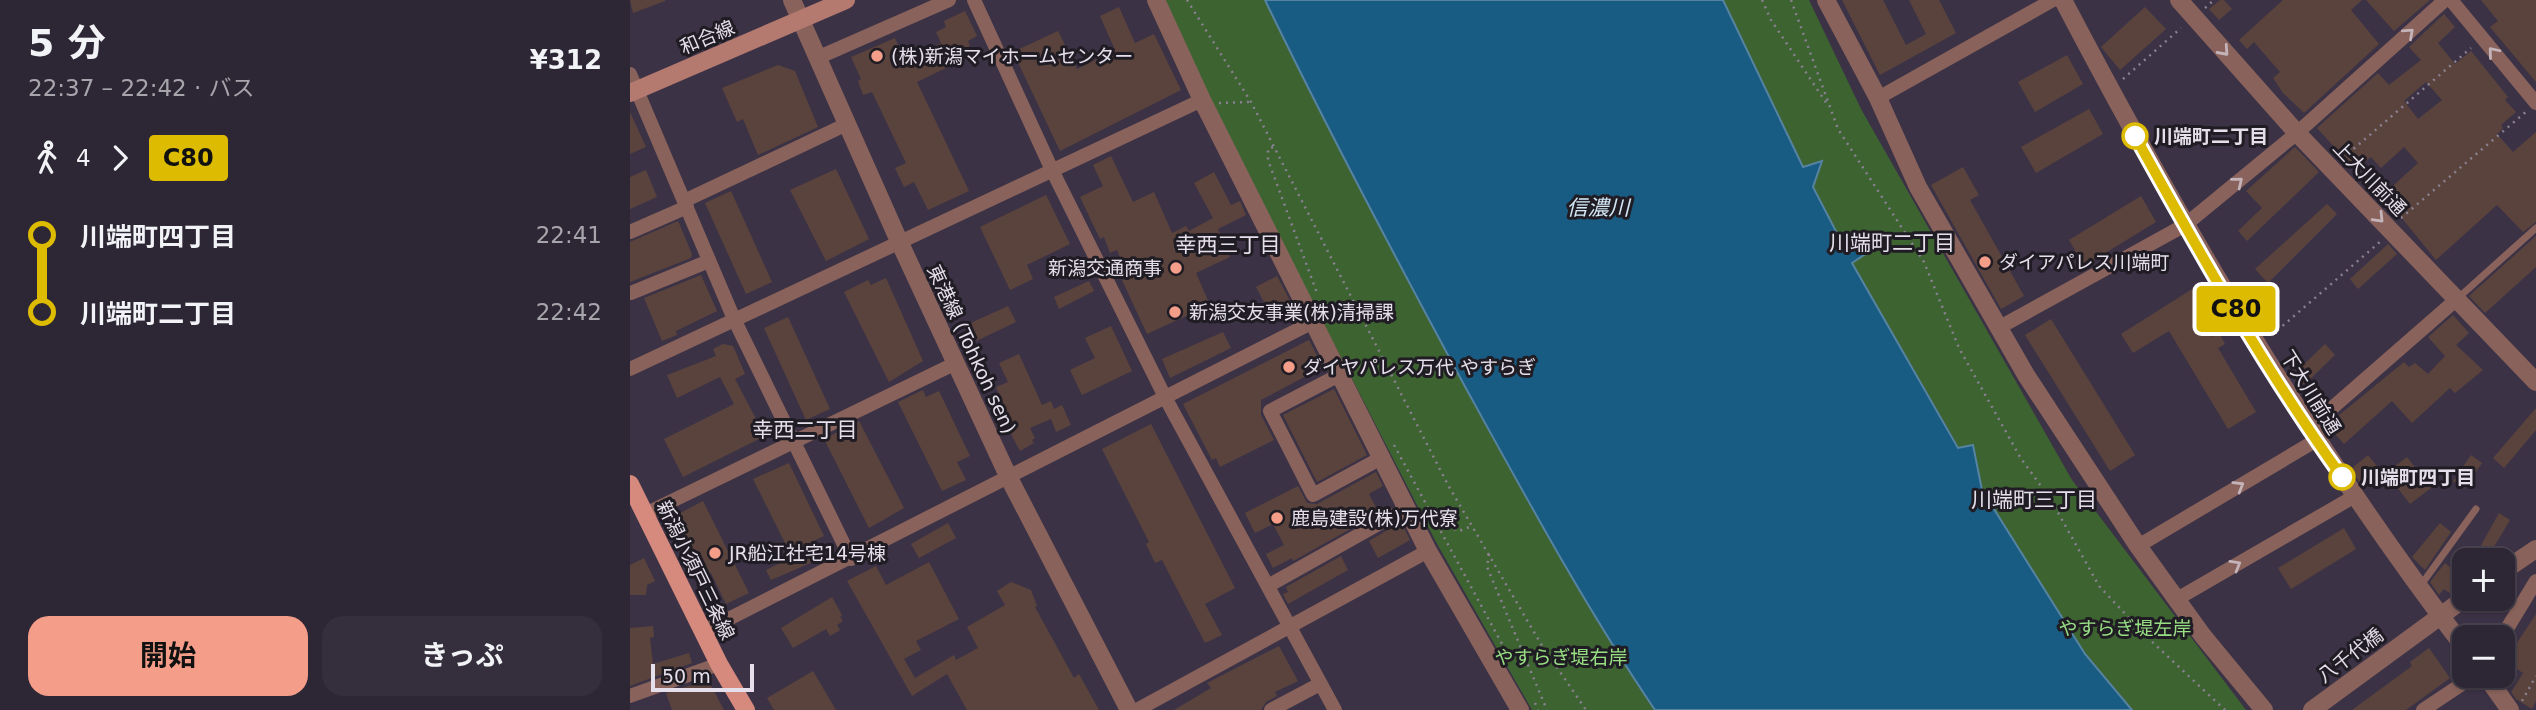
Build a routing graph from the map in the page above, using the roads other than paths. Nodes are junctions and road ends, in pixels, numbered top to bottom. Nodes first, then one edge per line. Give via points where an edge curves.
1 (792, 0) edge
2 (846, 0) edge
3 (949, 0) edge
4 (974, 0) edge
5 (1156, 0) edge
6 (1826, 0) edge
7 (2053, 0) edge
8 (2063, 0) edge
9 (2179, 0) edge
10 (2445, 0) edge
11 (2451, 0) edge
12 (800, 20) junction
13 (817, 58) junction
14 (632, 86) edge
15 (1878, 98) junction
16 (1209, 103) junction
17 (2536, 103) edge
18 (847, 124) junction
19 (2297, 134) junction
20 (1052, 170) junction
21 (685, 204) junction
22 (2185, 225) junction
23 (2536, 228) edge
24 (630, 232) edge
25 (898, 241) junction
26 (709, 261) junction
27 (631, 293) edge
28 (2457, 299) junction
29 (734, 319) junction
30 (1315, 321) junction
31 (2000, 327) junction
32 (956, 363) junction
33 (630, 369) edge
34 (1341, 374) junction
35 (2536, 382) edge
36 (1166, 399) junction
37 (2312, 435) junction
38 (793, 441) junction
39 (1388, 451) junction
40 (1009, 478) junction
41 (630, 484) edge
42 (2355, 496) junction
43 (1407, 508) junction
44 (2476, 509) dead end
45 (645, 514) junction
46 (2138, 546) junction
47 (2536, 549) edge
48 (1428, 551) junction
49 (851, 559) junction
50 (2515, 563) edge
51 (2536, 582) edge
52 (1268, 586) junction
53 (2420, 587) junction
54 (2176, 599) junction
55 (2452, 607) edge
56 (2440, 616) junction
57 (2509, 625) edge
58 (1289, 628) junction
59 (703, 632) junction
60 (2452, 632) edge
61 (719, 664) junction
62 (1320, 684) junction
63 (2456, 688) edge
64 (2494, 688) edge
65 (630, 696) edge
66 (1526, 704) edge
67 (746, 710) edge
68 (1129, 710) edge
69 (1137, 710) edge
70 (1271, 710) edge
71 (1335, 710) edge
72 (2264, 710) edge
73 (2312, 710) edge
74 (2423, 710) edge
75 (2510, 710) edge

1 - 12 street, 東港線 (Tohkoh sen)
2 - 12 main road, 和合線
3 - 13 street
4 - 20 street
5 - 16 street
6 - 15 street
7 - 15 street
8 - 22 street, 下大川前通
9 -> 19 street, 上大川前通
19 -> 10 street
17 -> 11 street
12 - 13 street, 東港線 (Tohkoh sen)
12 - 14 main road, 和合線
13 - 18 street, 東港線 (Tohkoh sen)
14 - 21 street
15 - 31 street via 1919,187
16 - 20 street
16 - 30 street
18 - 21 street
18 - 25 street, 東港線 (Tohkoh sen)
22 -> 19 street
19 -> 28 street, 上大川前通
20 - 25 street
20 - 36 street
21 - 24 street
21 - 26 street
22 - 31 street
22 - 37 street, 下大川前通
23 - 28 lane
25 - 29 street
25 - 32 street, 東港線 (Tohkoh sen)
26 - 27 street
26 - 29 street
28 - 35 street, 上大川前通
28 - 37 street
29 - 33 street
29 - 38 street
30 - 34 street
30 - 36 street
31 - 46 street via 2046,407
32 - 38 street
32 - 40 street, 東港線 (Tohkoh sen)
34 - 39 street
34 - 39 street via 1270,411 1313,495
36 - 40 street
36 - 52 street
37 - 42 street, 下大川前通
46 -> 37 street
38 - 45 street
38 - 49 street
39 - 43 street
40 - 49 street
40 - 68 street, 東港線 (Tohkoh sen)
41 - 45 main road, 新潟小須戸三条線
42 - 53 street, 下大川前通
54 -> 42 street
43 - 48 street
43 - 52 street
44 - 53 lane
45 - 59 main road, 新潟小須戸三条線
46 - 54 street
47 - 50 street
48 - 58 street
48 - 66 street
49 - 59 street
51 - 57 street
52 - 58 street
53 - 56 street, 下大川前通
54 - 72 street
55 - 56 street, 八千代橋
56 - 60 street, 下大川前通
56 - 73 street, 八千代橋
58 - 62 street
58 - 69 street
59 - 61 main road, 新潟小須戸三条線
61 - 65 street
61 - 67 main road, 新潟小須戸三条線
62 - 70 street
62 - 71 street
63 - 74 street
64 - 75 street

